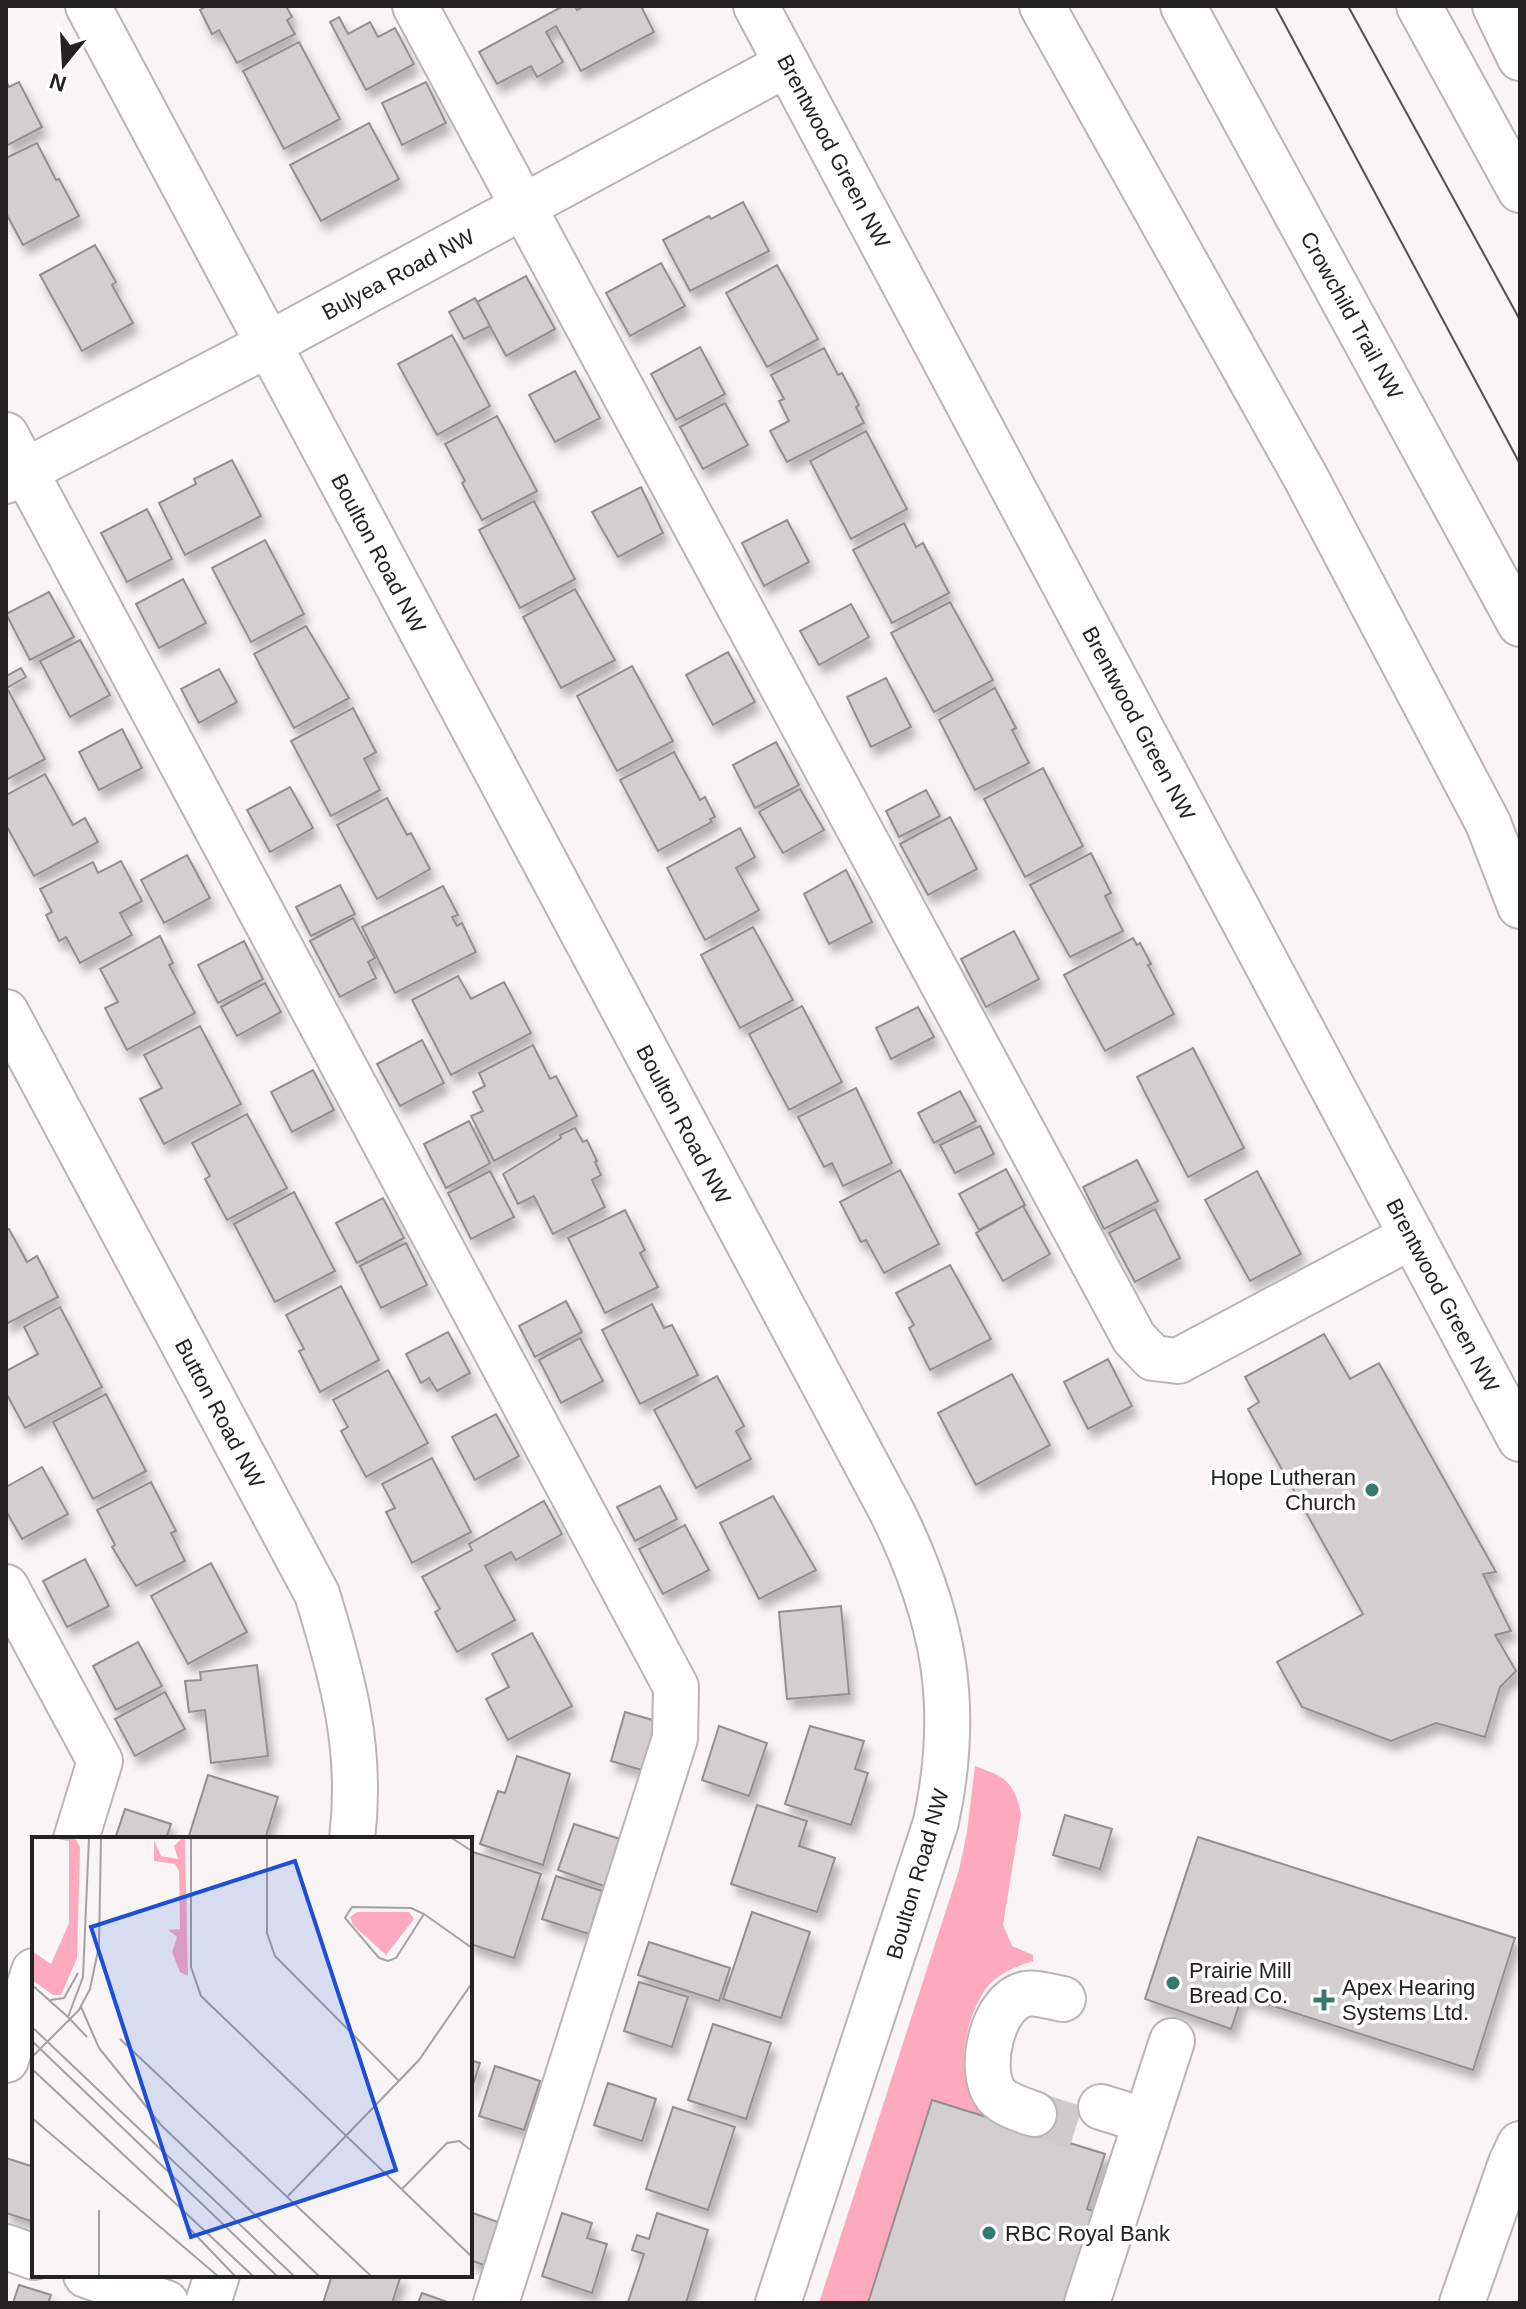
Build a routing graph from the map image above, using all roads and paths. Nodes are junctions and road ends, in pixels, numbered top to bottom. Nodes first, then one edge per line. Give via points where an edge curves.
1 (88, 6) edge
2 (415, 6) edge
3 (756, 6) edge
4 (1042, 6) edge
5 (1183, 6) edge
6 (1419, 6) edge
7 (1495, 6) edge
8 (1520, 58) edge
9 (787, 64) junction
10 (1520, 190) edge
11 (523, 207) junction
12 (267, 345) junction
13 (12, 462) edge
14 (1520, 624) edge
15 (1520, 906) edge
16 (6, 1012) edge
17 (1412, 1236) junction
18 (1520, 1439) edge
19 (6, 1587) edge
20 (77, 1837) edge
21 (352, 1837) edge
22 (32, 1977) edge
23 (1063, 1999) dead end
24 (1172, 2041) dead end
25 (6, 2060) edge
26 (1039, 2101) tunnel mouth
27 (1097, 2120) tunnel mouth
28 (1142, 2134) junction
29 (1520, 2144) edge
30 (6, 2247) edge
31 (32, 2256) edge
32 (92, 2277) edge
33 (216, 2277) edge
34 (166, 2303) edge
35 (208, 2303) edge
36 (496, 2303) edge
37 (778, 2303) edge
38 (1087, 2303) edge
39 (1462, 2303) edge

1 - 12 main road, Boulton Road NW
2 - 11 main road
3 - 9 main road, Brentwood Green NW
4 - 15 main road via 1306,478 1488,823
5 - 14 main road, Crowchild Trail NW
6 - 10 main road
7 - 8 main road
9 - 11 main road, Bulyea Road NW
9 - 17 main road, Brentwood Green NW
11 - 12 main road, Bulyea Road NW
11 - 17 main road via 1134,1338 1153,1358 1178,1361
12 - 13 main road, Bulyea Road NW
12 - 37 main road, Boulton Road NW via 892,1512 932,1605 948,1702 936,1822
13 - 36 main road via 676,1687 675,1738
16 - 21 main road, Button Road NW via 317,1594 350,1713
17 - 18 main road, Brentwood Green NW
19 - 20 main road via 100,1761
22 - 25 main road
23 - 26 main road via 1026,1994 1011,2002 988,2050 1028,2082
24 - 28 main road
27 - 28 main road
28 - 38 main road
29 - 39 main road
30 - 31 main road
32 - 34 main road
33 - 35 main road

